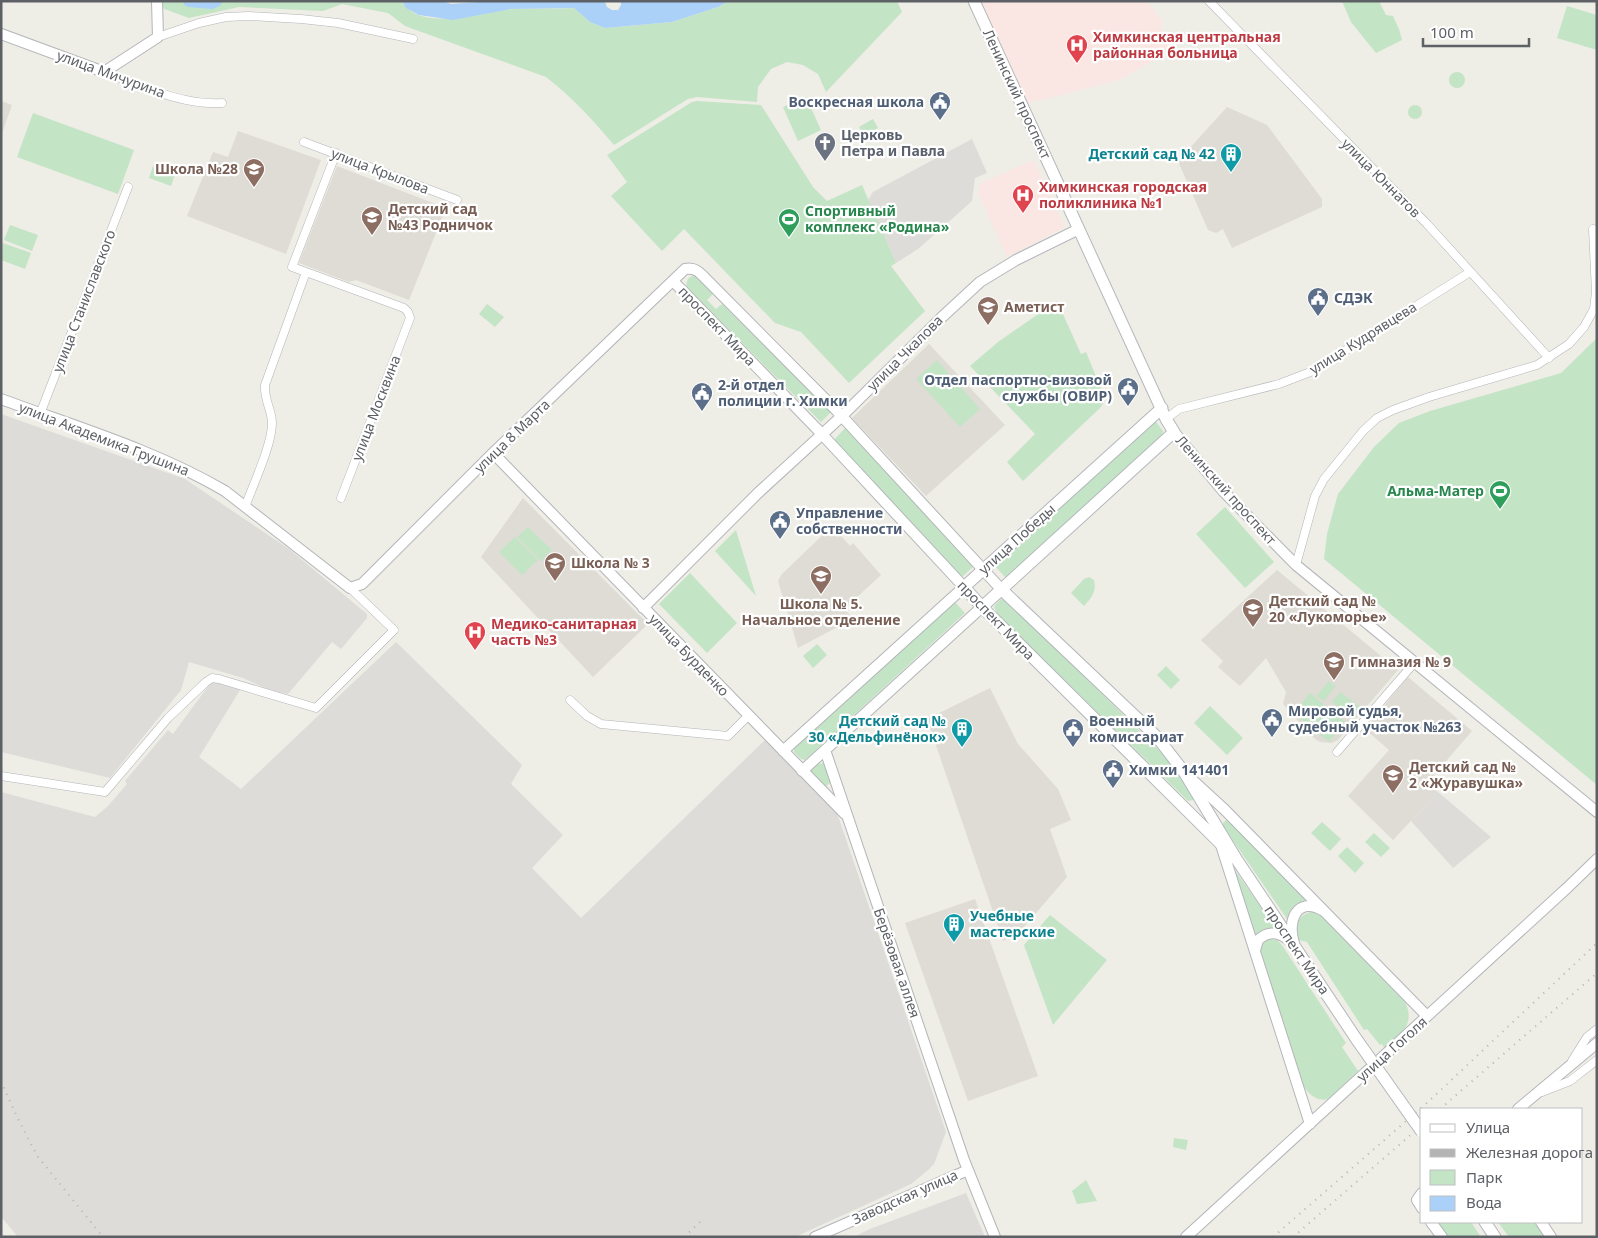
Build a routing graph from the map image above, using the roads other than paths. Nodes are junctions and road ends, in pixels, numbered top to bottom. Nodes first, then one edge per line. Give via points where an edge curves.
1 (157, 1) edge
2 (974, 1) edge
3 (1209, 1) edge
4 (1, 34) edge
5 (158, 37) junction
6 (413, 39) dead end
7 (104, 72) junction
8 (222, 103) dead end
9 (304, 142) dead end
10 (336, 153) junction
11 (128, 187) dead end
12 (457, 200) dead end
13 (1079, 229) junction
14 (1593, 229) dead end
15 (306, 272) junction
16 (1470, 272) junction
17 (673, 281) junction
18 (1549, 358) junction
19 (1, 399) edge
20 (40, 414) junction
21 (1164, 414) junction
22 (842, 416) junction
23 (1174, 432) junction
24 (822, 434) junction
25 (493, 453) junction
26 (341, 498) dead end
27 (245, 507) junction
28 (1296, 565) junction
29 (983, 570) junction
30 (964, 587) junction
31 (350, 588) junction
32 (1001, 589) junction
33 (982, 607) junction
34 (643, 608) junction
35 (1415, 662) junction
36 (570, 700) dead end
37 (748, 716) junction
38 (825, 750) junction
39 (783, 751) junction
40 (1337, 752) dead end
41 (802, 771) junction
42 (1184, 772) junction
43 (1, 776) edge
44 (1597, 812) edge
45 (848, 818) junction
46 (1221, 844) junction
47 (1597, 859) edge
48 (1237, 860) junction
49 (1327, 914) junction
50 (1296, 948) junction
51 (1255, 950) junction
52 (1427, 1016) junction
53 (1597, 1029) edge
54 (1597, 1043) edge
55 (1597, 1060) edge
56 (1570, 1066) junction
57 (1536, 1094) junction
58 (1519, 1108) edge
59 (1310, 1124) junction
60 (1420, 1129) edge
61 (968, 1170) junction
62 (1432, 1223) edge
63 (1486, 1223) edge
64 (1542, 1223) edge
65 (815, 1237) edge
66 (996, 1237) edge
67 (1186, 1237) edge
68 (1442, 1237) edge
69 (1495, 1237) edge
70 (1551, 1237) edge

1 - 5 street
2 - 13 main road, Ленинский проспект
3 - 16 street, улица Юннатов
4 - 7 street, улица Мичурина
5 - 6 street via 199,23 249,16 338,23
5 - 7 street
7 - 8 street, улица Мичурина via 184,100
9 - 10 street, улица Крылова
10 - 12 street, улица Крылова
10 - 15 street via 292,267
11 - 20 street, улица Станиславского
13 - 21 main road, Ленинский проспект
13 - 22 street, улица Чкалова via 980,282
14 - 18 street via 1594,309 1569,344
15 - 26 street, улица Москвина via 404,308 410,318
15 - 27 street via 265,385 264,396 272,421 271,436
16 - 18 street, улица Юннатов
16 - 21 street, улица Кудрявцева via 1313,371 1279,384
17 - 22 street, проспект Мира via 685,269 697,270
17 - 24 street, проспект Мира
17 - 25 street, улица 8 Марта
18 - 28 street via 1429,397 1377,418 1363,430 1324,479
19 - 20 street, улица Академика Грушина
20 - 27 street, улица Академика Грушина via 162,458 204,479
21 - 23 main road, Ленинский проспект
21 - 29 main road, улица Победы
22 - 24 street, улица Чкалова
22 - 29 street, проспект Мира
23 - 28 street, Ленинский проспект via 1224,491
23 - 32 main road, улица Победы
24 - 30 street, проспект Мира
24 - 34 street, улица Чкалова
25 - 31 street, улица 8 Марта via 362,584
25 - 34 street, улица Бурденко
27 - 31 street, улица Академика Грушина
28 - 35 street, Ленинский проспект
29 - 30 main road, улица Победы
29 - 32 street, проспект Мира
30 - 33 main road, проспект Мира
30 - 39 street, улица Победы
31 - 43 street via 394,630 316,708 212,678 168,718 105,792
32 - 33 main road, улица Победы
32 - 42 main road, проспект Мира via 1157,737
33 - 38 street, улица Победы
33 - 46 main road, проспект Мира
34 - 37 street, улица Бурденко
35 - 40 street
35 - 44 street, Ленинский проспект
36 - 37 street via 586,716 601,724 666,731 728,736
37 - 39 street, улица Бурденко
38 - 41 street, улица Победы
38 - 45 street
39 - 41 street, улица Бурденко
41 - 45 street, Берёзовая аллея
42 - 48 main road, проспект Мира
42 - 49 street via 1226,810
45 - 61 street, Берёзовая аллея
46 - 48 main road, проспект Мира
46 - 51 street
47 - 52 street, улица Гоголя
48 - 50 main road, проспект Мира
49 - 50 street via 1312,906 1304,907 1295,914 1292,928
49 - 52 street
50 - 51 street via 1285,937 1272,933 1260,937
50 - 60 main road, проспект Мира, bridge
51 - 59 street
52 - 59 street, улица Гоголя
53 - 56 street via 1582,1045
54 - 56 street
55 - 57 street via 1570,1081
56 - 57 street
57 - 58 street
59 - 67 street, улица Гоголя
61 - 65 street, Заводская улица
61 - 66 street
62 - 68 street
63 - 69 main road
64 - 70 street

